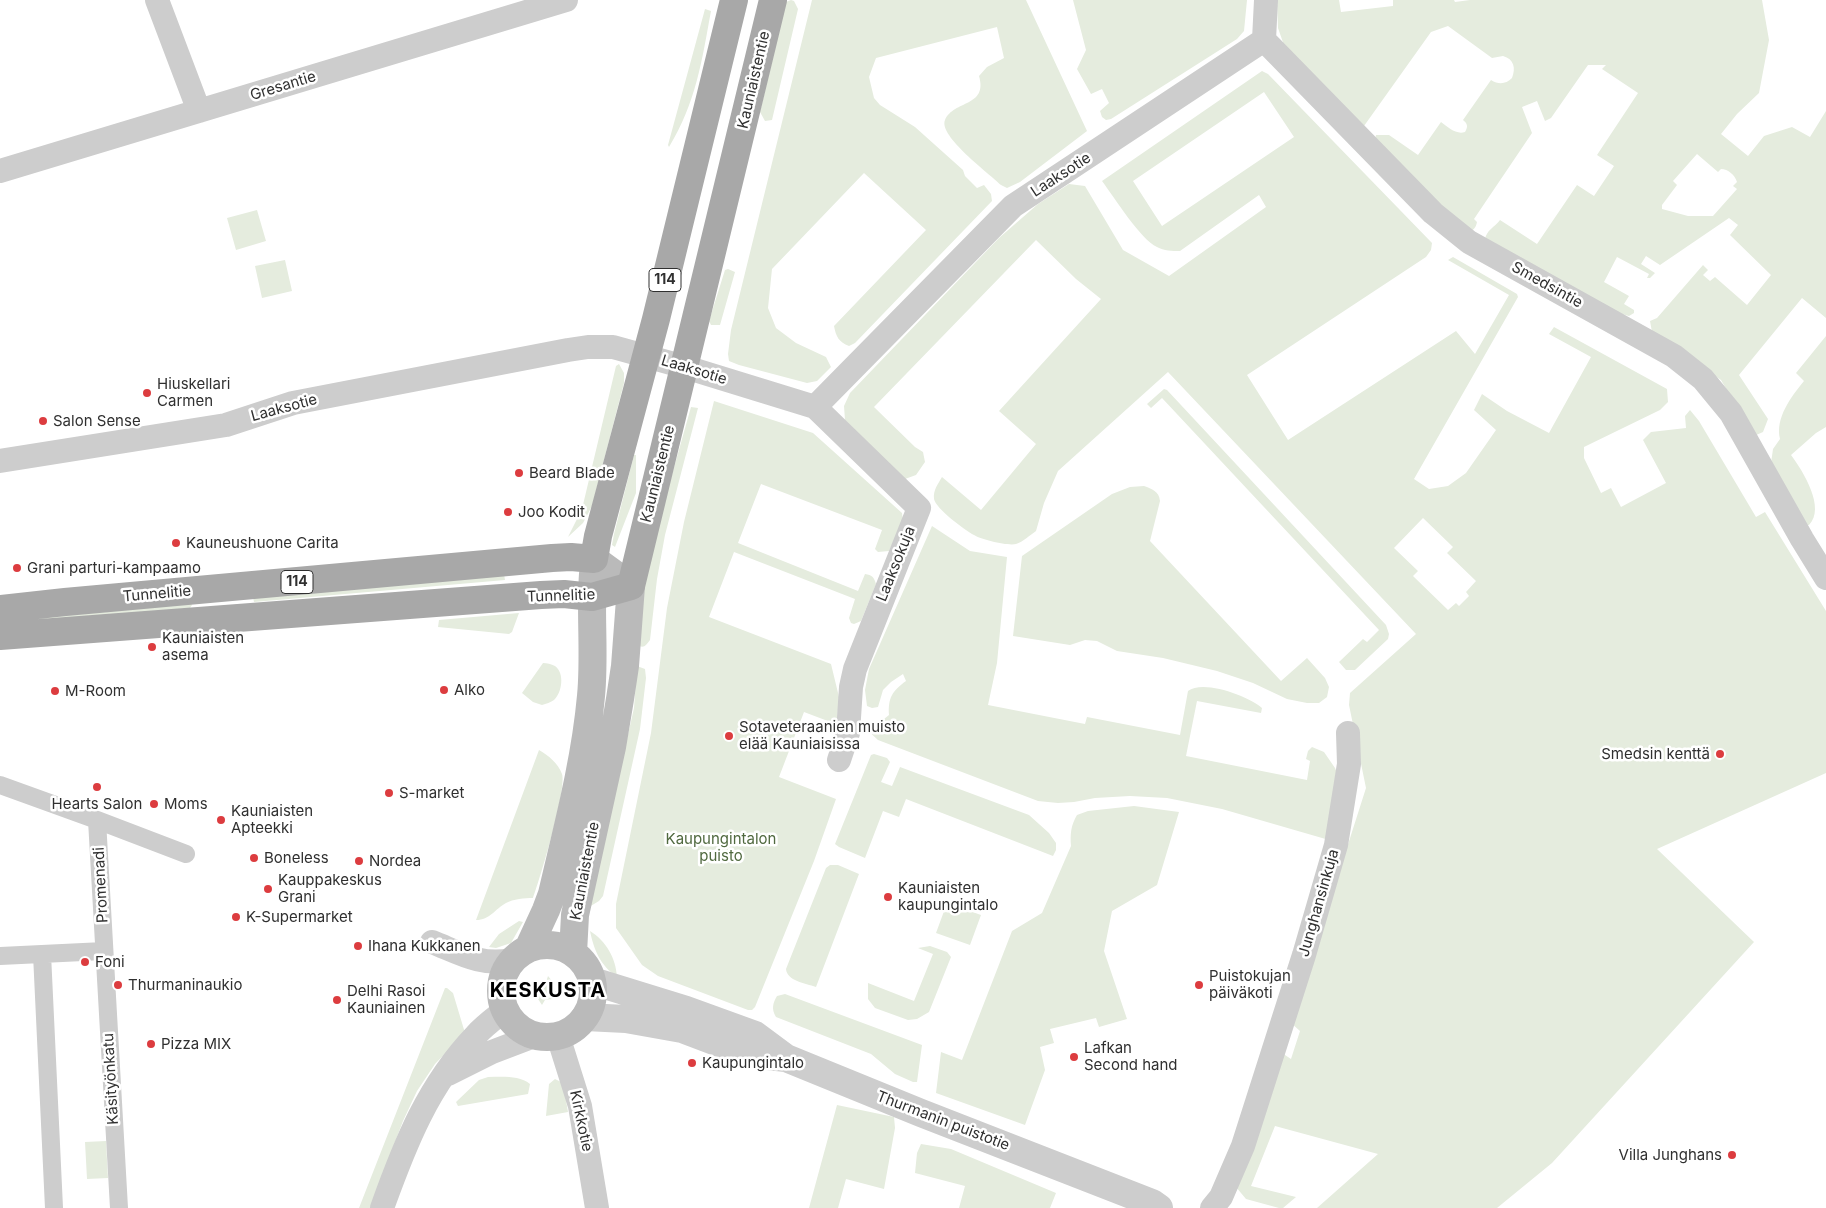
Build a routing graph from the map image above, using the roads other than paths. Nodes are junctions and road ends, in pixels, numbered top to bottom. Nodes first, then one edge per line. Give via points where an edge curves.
1 (157, 0) edge
2 (566, 0) edge
3 (734, 0) edge
4 (773, 0) edge
5 (1266, 0) edge
6 (1264, 40) junction
7 (198, 111) junction
8 (0, 171) edge
9 (646, 355) junction
10 (685, 367) junction
11 (815, 407) junction
12 (0, 460) edge
13 (594, 559) junction
14 (1826, 578) edge
15 (631, 586) junction
16 (592, 597) junction
17 (0, 609) edge
18 (0, 636) edge
19 (1348, 733) dead end
20 (839, 760) dead end
21 (0, 785) edge
22 (97, 820) junction
23 (186, 854) dead end
24 (432, 942) dead end
25 (104, 951) junction
26 (573, 953) junction
27 (42, 954) junction
28 (520, 955) junction
29 (0, 956) edge
30 (592, 981) junction
31 (505, 1010) junction
32 (585, 1017) junction
33 (546, 1036) junction
34 (786, 1058) junction
35 (442, 1077) junction
36 (1101, 1184) junction
37 (54, 1208) edge
38 (118, 1208) edge
39 (382, 1208) edge
40 (597, 1208) edge
41 (1128, 1208) edge
42 (1158, 1208) edge
43 (1212, 1208) edge

1 - 7 street
2 - 7 street, Gresantie
3 - 9 main road, Kauniaistentie / 114
4 - 10 main road, Kauniaistentie / 114
5 - 6 street
6 - 11 street, Laaksotie via 1013,206
6 - 14 street, Smedsintie via 1433,213 1469,242 1674,356 1703,379 1732,413
7 - 8 street, Gresantie
9 - 10 street, Laaksotie
9 - 12 street, Laaksotie via 613,347 568,350 293,403 226,425
9 - 13 main road, Kauniaistentie / 114
10 - 11 street, Laaksotie
10 - 15 main road, Kauniaistentie / 114
11 - 20 street, Laaksokuja via 919,508 855,668 848,733
13 - 15 main road, Tunnelitie
13 - 16 main road, Kauniaistentie
13 - 17 main road, Tunnelitie / 114 via 552,558
15 - 16 main road, Tunnelitie / 114
15 - 26 main road, Kauniaistentie via 620,700 575,915
16 - 18 main road, Tunnelitie / 114 via 540,595
16 - 28 main road, Kauniaistentie via 594,652 586,741 552,894
19 - 43 street, Junghansinkuja via 1349,764 1336,845 1243,1146
21 - 22 street, Promenadi
22 - 23 street, Promenadi
22 - 25 street, Promenadi
24 - 28 street via 484,962 497,963
25 - 27 street
25 - 38 street, Käsityönkatu
26 - 28 main road via 558,946 544,945
26 - 30 main road via 585,965
27 - 29 street
27 - 37 street
28 - 31 main road via 504,974 501,983
30 - 32 main road via 592,1000
30 - 34 street, Thurmanin puistotie via 755,1035
31 - 33 main road via 525,1032
31 - 35 street via 476,1034
32 - 33 main road via 568,1032
32 - 34 street, Thurmanin puistotie via 626,1019 682,1029 748,1054
33 - 35 street via 492,1052
33 - 40 street, Kirkkotie via 580,1106
34 - 36 street, Thurmanin puistotie
35 - 39 street via 403,1149
36 - 41 street, Thurmanin puistotie
36 - 42 street, Thurmanin puistotie

